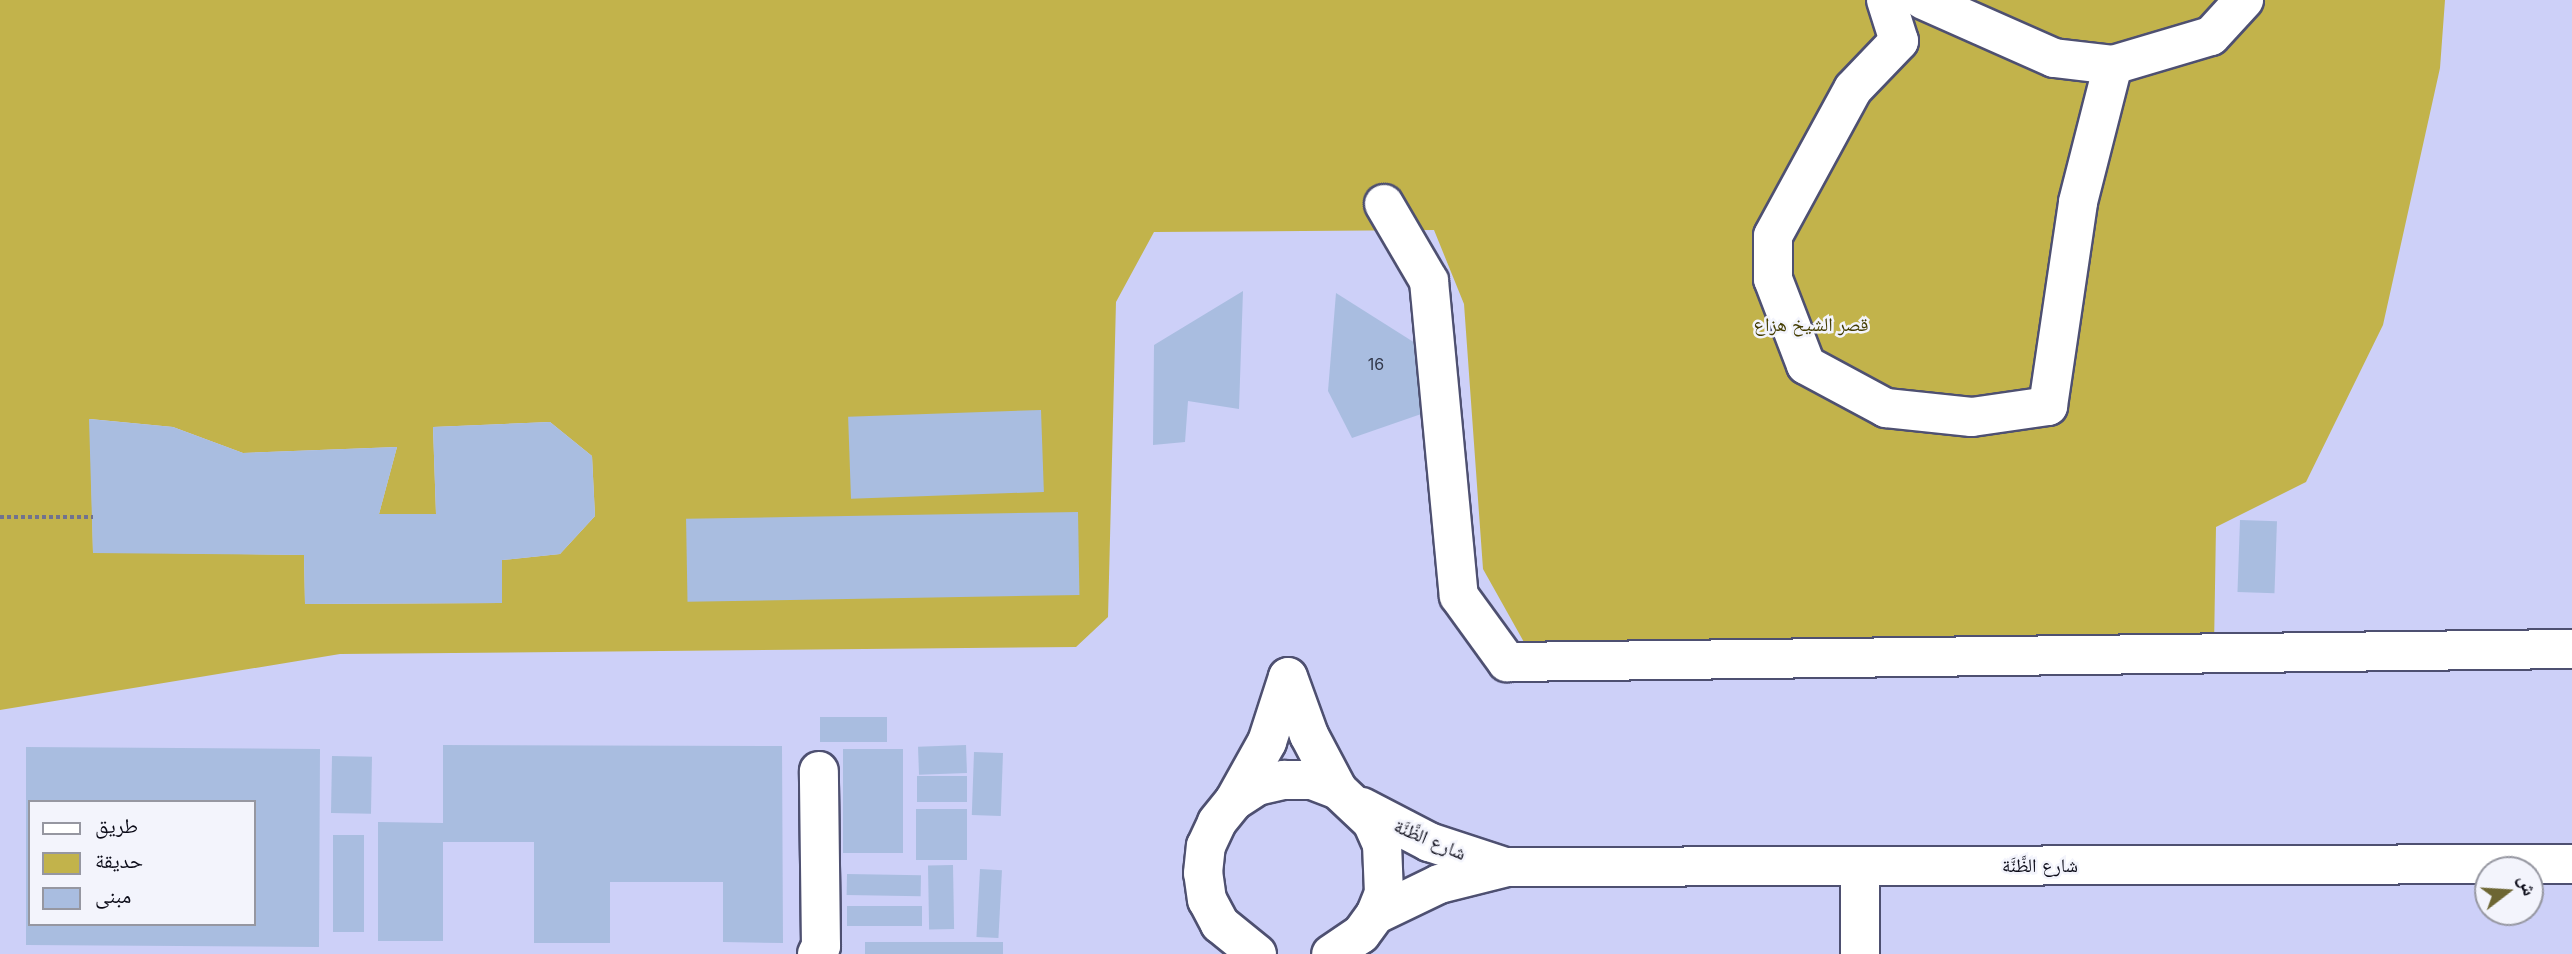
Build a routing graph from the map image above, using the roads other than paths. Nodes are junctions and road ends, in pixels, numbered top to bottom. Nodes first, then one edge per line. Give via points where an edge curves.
1 (1886, 0) edge
2 (1923, 0) edge
3 (2244, 0) edge
4 (2113, 65) junction
5 (1384, 204) dead end
6 (2572, 649) edge
7 (819, 771) dead end
8 (1347, 797) junction
9 (1234, 801) junction
10 (2572, 864) edge
11 (1507, 867) junction
12 (1860, 867) junction
13 (1375, 915) junction
14 (1247, 950) edge
15 (1338, 952) edge
16 (817, 954) edge
17 (1860, 954) edge

1 - 4 street via 1899,41 1853,89 1773,236 1773,279 1806,365 1886,408 1972,417 2048,406 2078,202
2 - 4 street via 2054,58
3 - 4 street via 2211,36
5 - 6 street via 1429,281 1459,596 1507,662
7 - 16 street via 821,946
8 - 9 street, شارع الظَّنَّة via 1312,780 1284,780 1257,786
8 - 9 street via 1309,735 1288,677 1267,742
8 - 11 street, شارع الظَّنَّة via 1429,842
8 - 13 street via 1372,822 1382,844 1384,893
9 - 14 street via 1206,846 1203,873 1213,912
10 - 12 street, شارع الظَّنَّة
11 - 12 street, شارع الظَّنَّة
11 - 13 street, شارع الظَّنَّة via 1439,884
12 - 17 street
13 - 15 street

